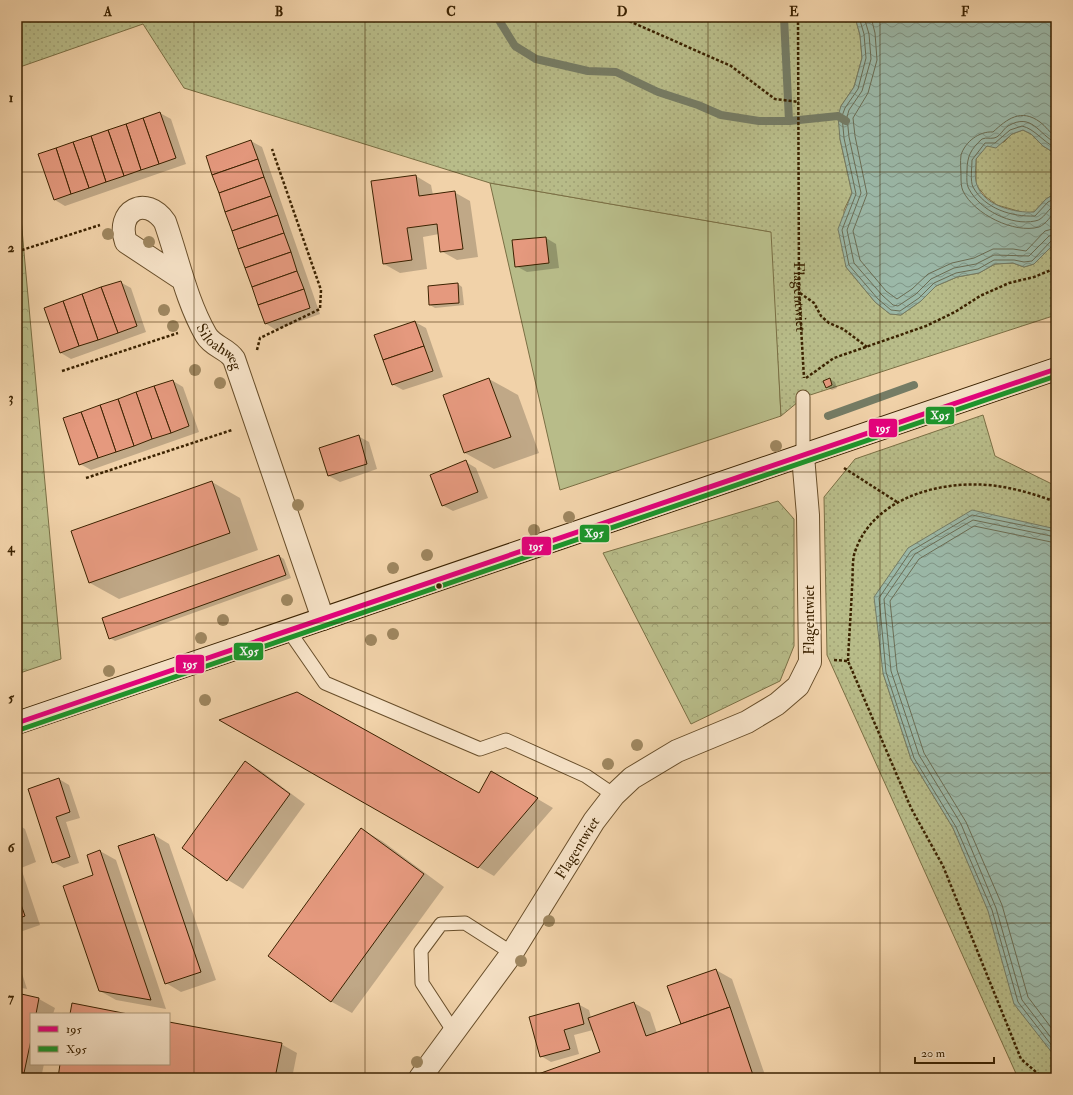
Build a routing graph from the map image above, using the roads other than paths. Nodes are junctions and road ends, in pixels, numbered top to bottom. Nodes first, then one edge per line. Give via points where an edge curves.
1 (182, 279) junction
2 (1056, 369) edge
3 (804, 397) dead end
4 (794, 459) junction
5 (323, 619) junction
6 (289, 631) junction
7 (17, 723) edge
8 (614, 795) junction
9 (512, 953) junction
10 (454, 1032) junction
11 (420, 1078) edge

1 - 1 street, Siloahweg via 170,234 161,216 148,208 134,210 124,220 122,228 126,242
1 - 5 street, Siloahweg via 210,340 228,351 234,359
2 - 4 street
3 - 4 lane, Flagentwiet
4 - 5 street
4 - 8 street, Flagentwiet via 808,515 810,662 798,686 777,704 747,722 677,752 632,778
5 - 6 street
6 - 7 street
6 - 8 lane via 326,683 480,749 506,740 586,776
8 - 9 street, Flagentwiet via 594,821
9 - 10 street, Flagentwiet
9 - 10 lane via 465,923 441,924 420,951 422,983
10 - 11 street, Flagentwiet

